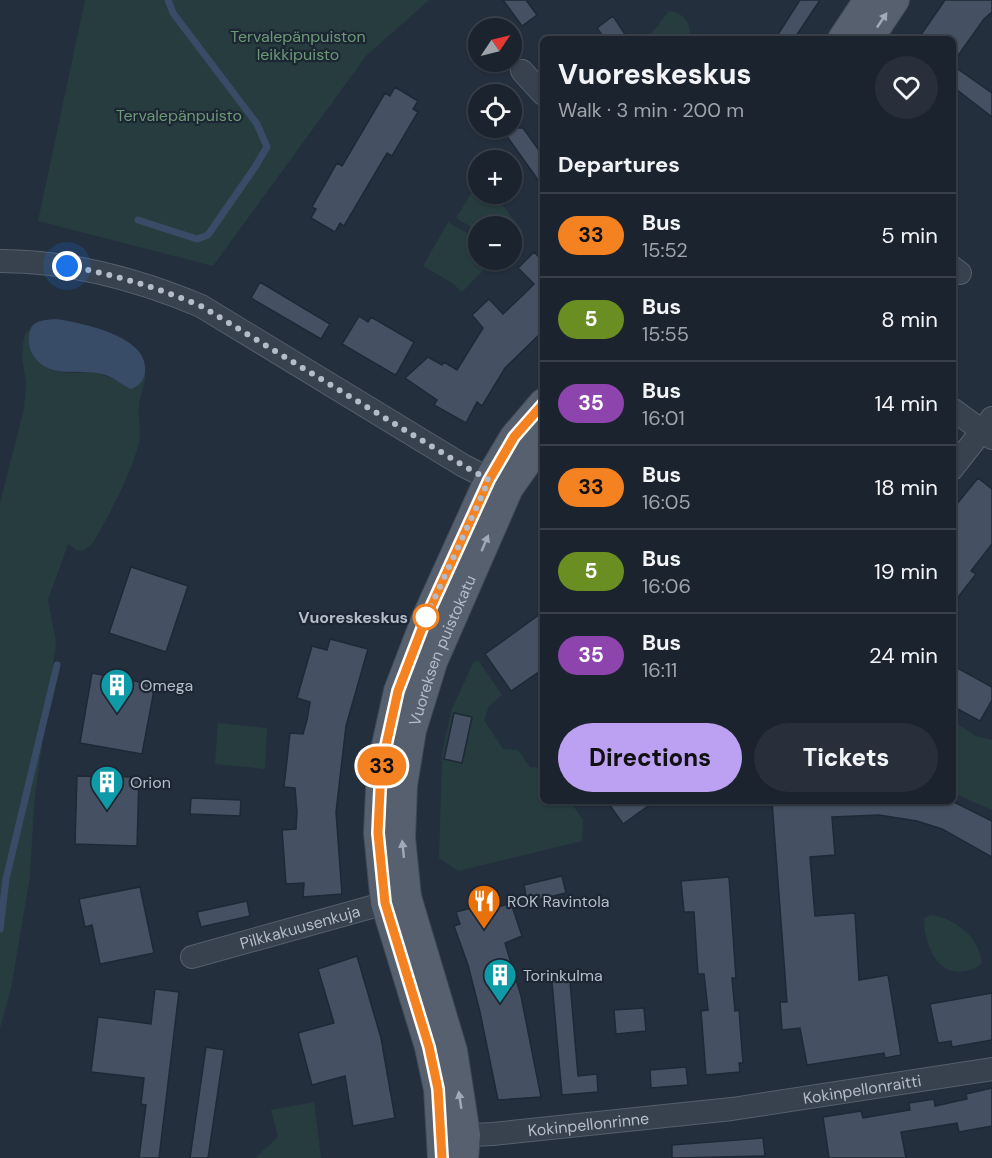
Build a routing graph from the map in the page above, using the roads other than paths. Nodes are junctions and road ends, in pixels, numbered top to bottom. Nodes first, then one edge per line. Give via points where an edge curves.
1 (868, 0) edge
2 (895, 0) edge
3 (844, 36) edge
4 (871, 36) edge
5 (522, 71) dead end
6 (540, 91) edge
7 (0, 261) edge
8 (540, 407) edge
9 (956, 411) edge
10 (989, 429) edge
11 (540, 443) edge
12 (956, 466) edge
13 (499, 484) junction
14 (396, 900) junction
15 (192, 957) dead end
16 (992, 1069) edge
17 (732, 1109) joint
18 (453, 1147) edge

1 - 3 main road
4 -> 2 main road
5 - 6 street
7 - 13 street via 99,271 201,306
8 - 13 main road, Vuoreksen puistokatu via 514,437
9 - 10 street
10 - 12 street
11 - 13 main road, Vuoreksen puistokatu
13 - 14 main road, Vuoreksen puistokatu via 412,730
14 - 15 street, Pilkkakuusenkuja
14 - 18 main road, Vuoreksen puistokatu via 453,1051
16 - 17 street, Kokinpellonraitti
17 - 18 street, Kokinpellonrinne via 504,1133

